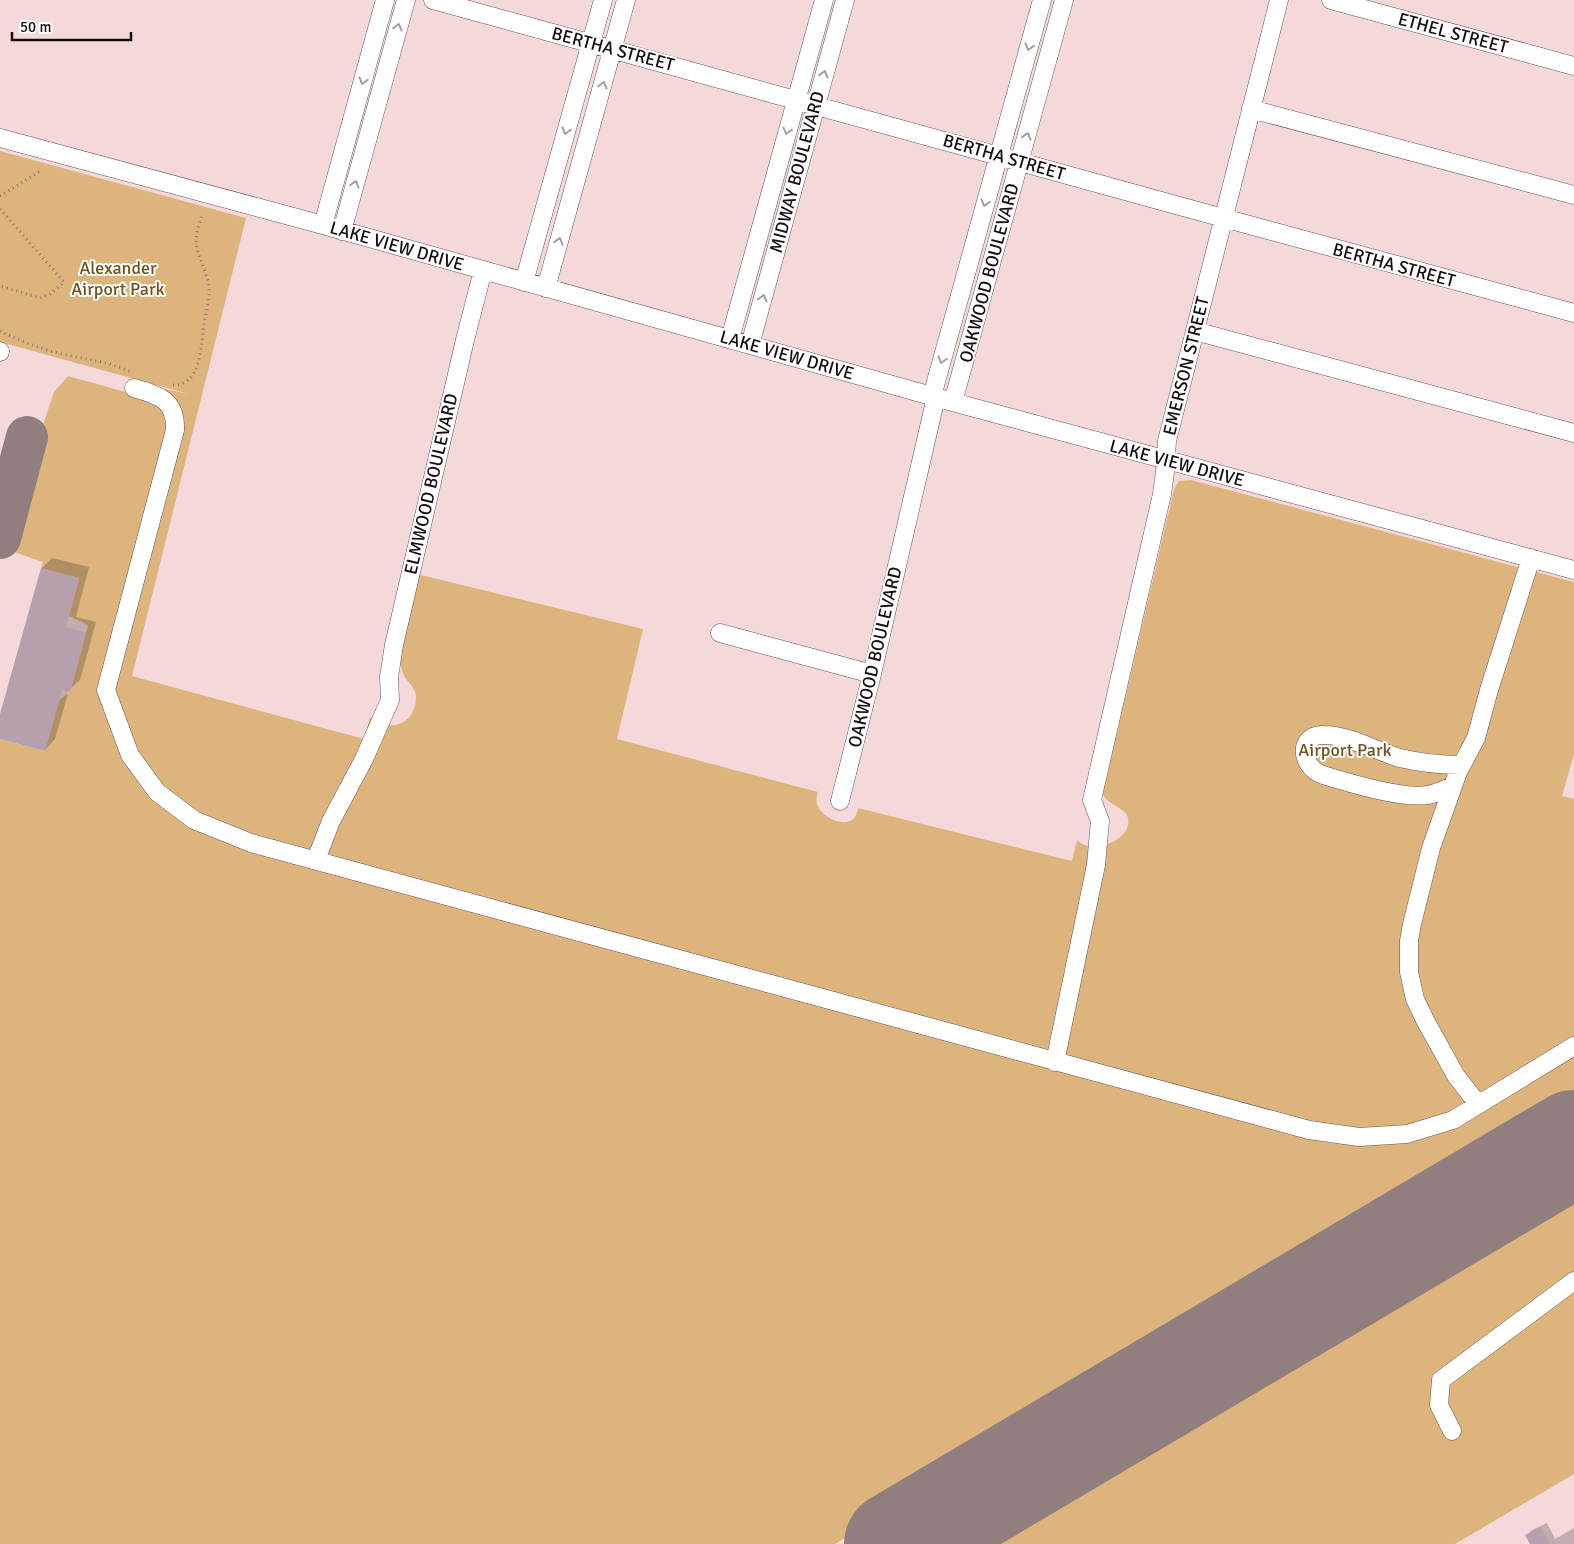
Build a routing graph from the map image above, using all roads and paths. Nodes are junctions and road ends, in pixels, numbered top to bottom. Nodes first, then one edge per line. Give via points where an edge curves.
1 (385, 0) edge
2 (406, 0) edge
3 (433, 0) edge
4 (603, 0) edge
5 (626, 0) edge
6 (824, 0) edge
7 (845, 0) edge
8 (1042, 0) edge
9 (1064, 0) edge
10 (1279, 0) edge
11 (1331, 0) edge
12 (591, 43) junction
13 (612, 49) junction
14 (1574, 66) edge
15 (796, 100) junction
16 (816, 105) junction
17 (1252, 109) junction
18 (0, 138) edge
19 (999, 155) junction
20 (1020, 161) junction
21 (42, 170) dead end
22 (1574, 195) edge
23 (0, 196) edge
24 (0, 209) edge
25 (202, 214) dead end
26 (1224, 218) junction
27 (323, 225) junction
28 (342, 231) junction
29 (483, 270) junction
30 (524, 282) junction
31 (0, 286) edge
32 (546, 288) junction
33 (1574, 313) edge
34 (0, 331) edge
35 (1195, 331) junction
36 (730, 339) junction
37 (750, 345) junction
38 (134, 381) joint
39 (166, 384) dead end
40 (934, 396) junction
41 (953, 402) junction
42 (1574, 433) edge
43 (1166, 460) junction
44 (1531, 558) junction
45 (1574, 570) edge
46 (720, 633) dead end
47 (872, 674) junction
48 (1461, 765) junction
49 (1453, 786) junction
50 (840, 801) dead end
51 (316, 860) junction
52 (1574, 1046) edge
53 (1055, 1062) junction
54 (1478, 1104) junction
55 (1574, 1281) edge
56 (1452, 1431) dead end

1 -> 27 street
28 -> 2 street
3 - 12 street, BERTHA STREET
4 - 12 street
5 - 13 street
6 - 15 street, MIDWAY BOULEVARD
16 -> 7 street, MIDWAY BOULEVARD
8 -> 19 street, OAKWOOD BOULEVARD
20 -> 9 street, OAKWOOD BOULEVARD
10 - 17 street, EMERSON STREET
11 - 14 street, ETHEL STREET
12 - 13 street, BERTHA STREET
12 -> 30 street
13 - 15 street, BERTHA STREET
32 -> 13 street
15 - 16 street, BERTHA STREET
15 -> 36 street, MIDWAY BOULEVARD
16 - 19 street, BERTHA STREET
37 -> 16 street, MIDWAY BOULEVARD
17 - 22 street
17 - 26 street, EMERSON STREET
18 - 27 street, LAKE VIEW DRIVE
19 - 20 street, BERTHA STREET
19 -> 40 street, OAKWOOD BOULEVARD
20 - 26 street, BERTHA STREET
20 - 41 street, OAKWOOD BOULEVARD
21 - 23 path
24 - 31 path via 64,282 40,298
25 - 39 path via 196,242 210,292 199,361 194,374 186,382
26 - 33 street, BERTHA STREET
26 - 35 street, EMERSON STREET
27 - 28 street, LAKE VIEW DRIVE
28 - 29 street, LAKE VIEW DRIVE
29 - 30 street, LAKE VIEW DRIVE
29 - 51 street, ELMWOOD BOULEVARD via 394,645 389,677 390,700 367,753 331,821
30 - 32 street, LAKE VIEW DRIVE
32 - 36 street, LAKE VIEW DRIVE
34 - 38 path via 22,342 111,364
35 - 42 street
35 - 43 street, EMERSON STREET via 1167,441
36 - 37 street, LAKE VIEW DRIVE
37 - 40 street, LAKE VIEW DRIVE
38 - 51 street via 163,398 173,412 175,425 106,690 130,755 157,792 194,820 251,843
40 - 41 street, LAKE VIEW DRIVE
40 - 47 street, OAKWOOD BOULEVARD
41 - 43 street, LAKE VIEW DRIVE
43 - 44 street, LAKE VIEW DRIVE
43 - 53 street, EMERSON STREET via 1162,494 1092,800 1100,822 1096,865
44 - 45 street, LAKE VIEW DRIVE
44 - 48 street via 1488,690 1476,738
46 - 47 street
47 - 50 street, OAKWOOD BOULEVARD
48 - 49 street
48 - 49 street via 1428,764 1400,758 1324,735 1316,735 1305,746 1304,756 1308,764 1319,773 1334,778 1415,796 1429,795
49 - 54 street via 1431,848 1412,924 1409,972 1415,998 1425,1020 1456,1076
51 - 53 street
52 - 54 street
53 - 54 street via 1309,1130 1359,1137 1407,1134 1453,1120
55 - 56 street via 1441,1380 1439,1405

